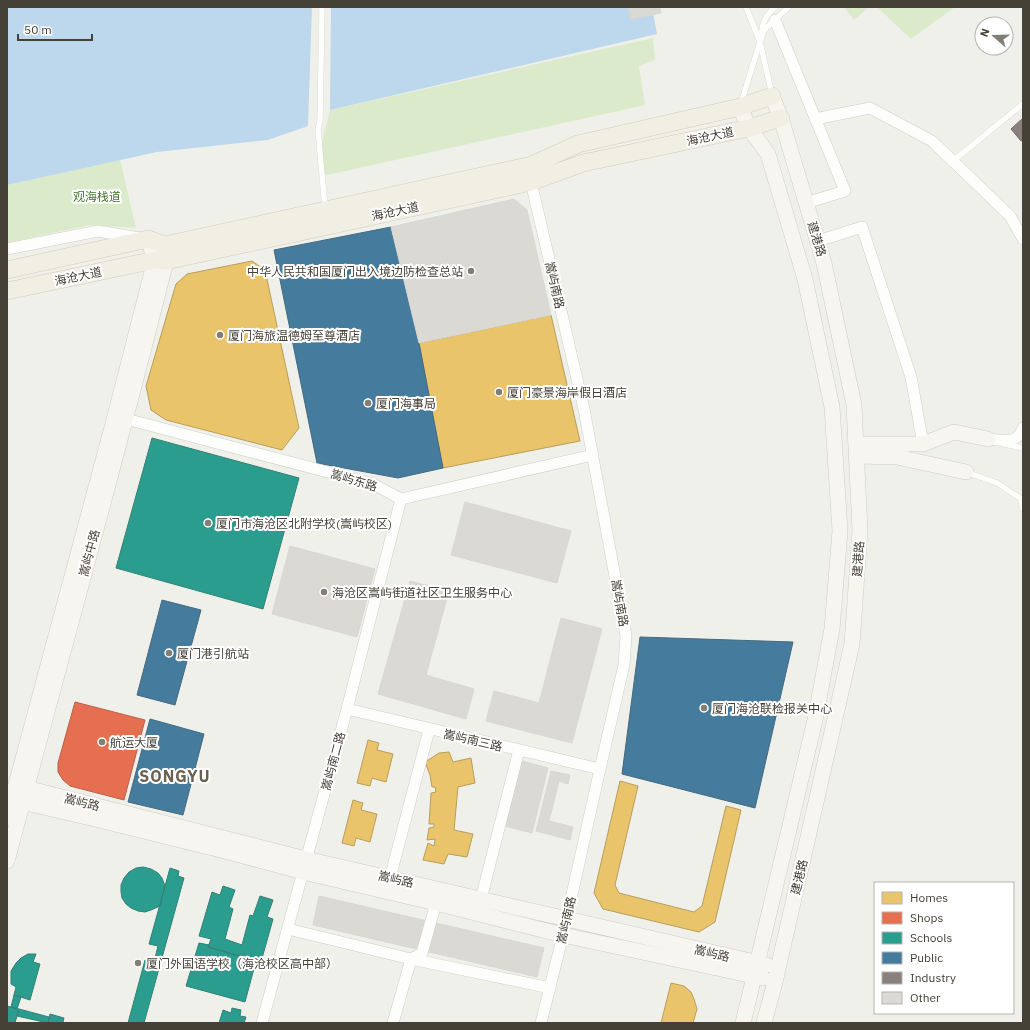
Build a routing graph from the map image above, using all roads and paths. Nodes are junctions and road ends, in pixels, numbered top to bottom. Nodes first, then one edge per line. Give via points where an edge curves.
1 (322, 7) edge
2 (746, 7) edge
3 (776, 7) edge
4 (789, 7) edge
5 (775, 20) junction
6 (760, 42) junction
7 (772, 96) junction
8 (1023, 104) edge
9 (740, 107) junction
10 (781, 118) junction
11 (815, 119) junction
12 (749, 128) junction
13 (953, 161) junction
14 (531, 182) junction
15 (806, 203) junction
16 (325, 210) junction
17 (1023, 239) edge
18 (148, 240) junction
19 (818, 241) junction
20 (7, 249) edge
21 (162, 255) junction
22 (7, 270) edge
23 (7, 291) edge
24 (120, 420) junction
25 (1023, 428) edge
26 (988, 439) junction
27 (923, 444) junction
28 (1023, 448) edge
29 (856, 450) junction
30 (593, 455) junction
31 (966, 472) joint
32 (401, 499) junction
33 (1023, 509) edge
34 (347, 709) junction
35 (429, 730) junction
36 (520, 750) junction
37 (600, 769) junction
38 (17, 795) edge
39 (7, 818) edge
40 (7, 861) edge
41 (304, 865) junction
42 (390, 878) junction
43 (481, 899) junction
44 (436, 902) junction
45 (566, 920) junction
46 (288, 929) junction
47 (563, 935) junction
48 (411, 958) junction
49 (756, 970) junction
50 (776, 974) junction
51 (550, 988) junction
52 (262, 1023) edge
53 (393, 1023) edge
54 (541, 1023) edge
55 (743, 1023) edge
56 (764, 1023) edge

1 - 16 lane via 318,130
2 - 6 lane
3 - 6 lane via 763,21
4 - 5 lane
5 - 6 lane via 767,27
5 - 11 street
6 - 7 lane
6 - 9 lane
7 - 9 main road, 海沧大道
7 - 10 street, 建港路
8 - 13 lane
9 - 12 street, 建港路
9 - 16 main road, 海沧大道 via 578,144 532,165
10 - 12 main road, 海沧大道
10 - 15 street, 建港路
11 - 13 street via 870,108 932,141
11 - 15 street via 845,191
12 - 14 main road, 海沧大道 via 583,163
12 - 49 street, 建港路 via 768,154 805,279 832,407 840,531 832,629 814,720
13 - 17 street via 1010,216
14 - 21 main road, 海沧大道
14 - 30 street, 嵩屿南路
15 - 19 street, 建港路
16 - 21 main road, 海沧大道
18 - 20 street via 98,230
18 - 21 main road, 海沧大道
18 - 22 main road, 海沧大道
19 - 27 street via 862,227 911,376
19 - 29 street, 建港路 via 854,404
21 - 23 main road, 海沧大道
21 - 24 street, 嵩屿中路
24 - 32 street, 嵩屿东路 via 373,484
24 - 38 street, 嵩屿中路 via 112,465
25 - 26 street via 1020,435 1013,440
26 - 27 street via 954,432
26 - 28 lane
27 - 29 street
29 - 31 street
29 - 50 street, 建港路 via 860,531 852,644
30 - 32 street
30 - 37 street, 嵩屿南路 via 626,636 624,665
31 - 33 lane via 997,483 1020,498
32 - 34 street, 嵩屿南二路
34 - 35 street, 嵩屿南三路
34 - 41 street, 嵩屿南二路
35 - 36 street, 嵩屿南三路
35 - 42 street
36 - 37 street, 嵩屿南三路
36 - 43 street
37 - 45 street, 嵩屿南路
38 - 39 street, 嵩屿中路
38 - 40 street, 嵩屿中路
38 - 41 street, 嵩屿路 via 46,807 202,845
41 - 42 street, 嵩屿路
41 - 44 street, 嵩屿路
41 - 46 street, 嵩屿南二路
42 - 43 street, 嵩屿路
43 - 45 street, 嵩屿路
44 - 47 street, 嵩屿路
44 - 48 street via 422,953
45 - 47 street, 嵩屿南路
45 - 49 street, 嵩屿路
46 - 48 street
46 - 52 street, 嵩屿南二路
47 - 49 street, 嵩屿路
47 - 51 street, 嵩屿南路
48 - 51 street
48 - 53 street
49 - 50 street, 嵩屿路
49 - 55 street, 建港路
50 - 56 street, 建港路
51 - 54 street, 嵩屿南路

